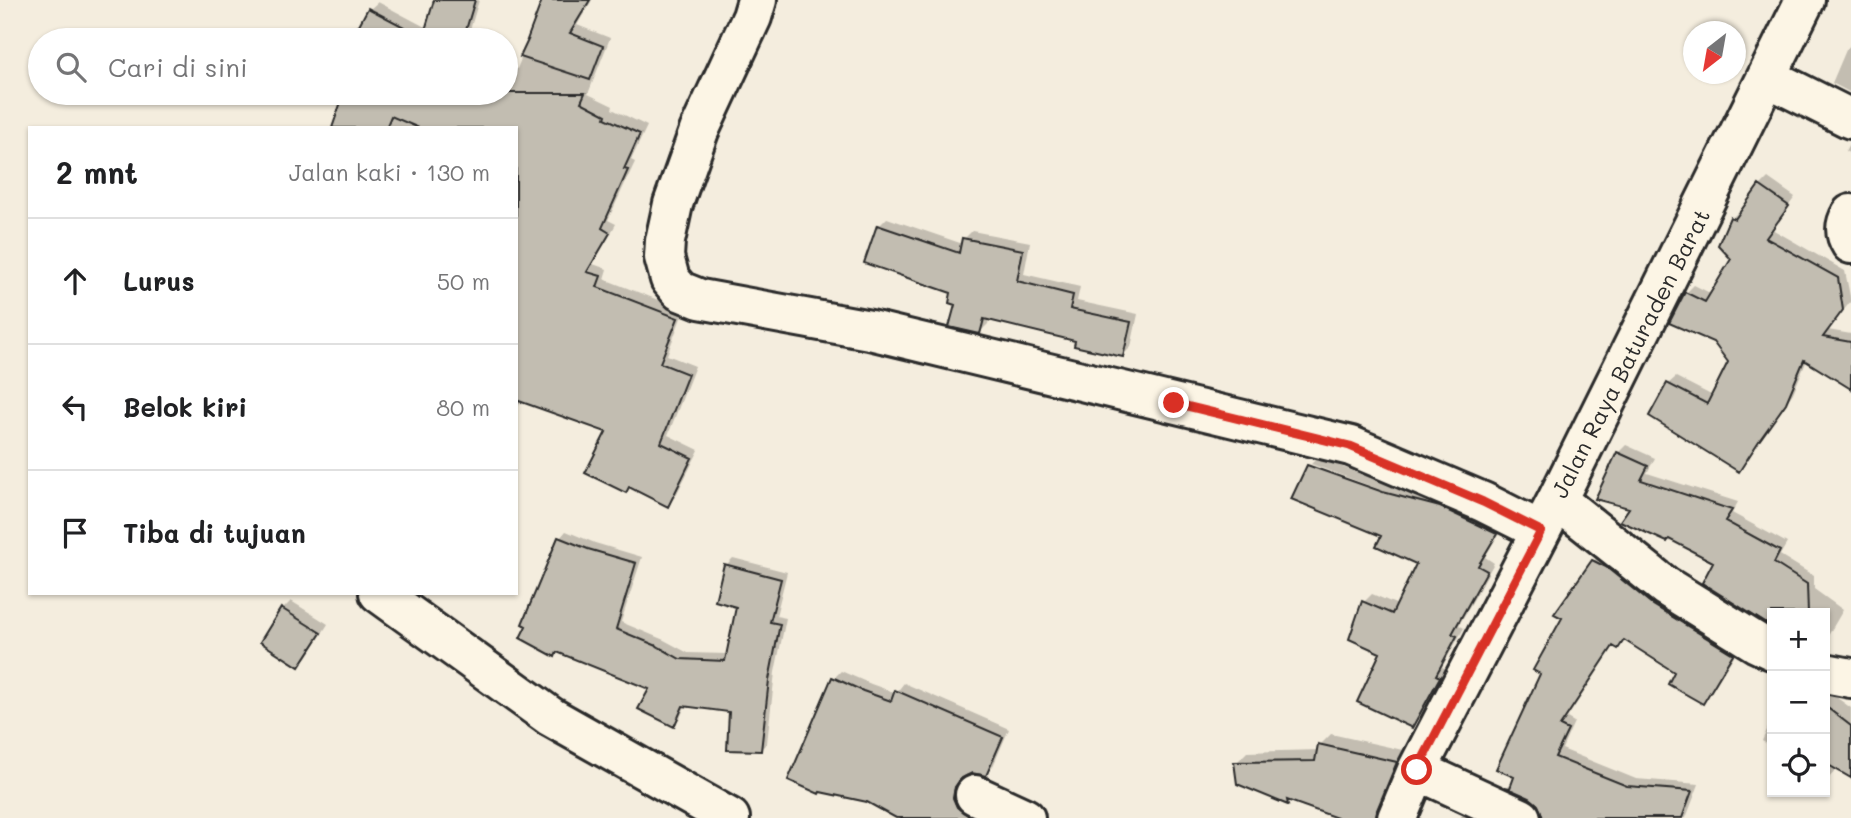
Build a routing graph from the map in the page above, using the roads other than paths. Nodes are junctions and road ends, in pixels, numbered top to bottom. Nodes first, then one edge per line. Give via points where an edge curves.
1 (757, 0) edge
2 (1805, 0) edge
3 (1767, 77) junction
4 (1851, 119) edge
5 (1851, 214) edge
6 (1851, 244) edge
7 (1549, 515) junction
8 (382, 595) edge
9 (1767, 648) edge
10 (1830, 674) edge
11 (1851, 678) edge
12 (1417, 770) junction
13 (975, 795) dead end
14 (730, 818) edge
15 (1025, 818) edge
16 (1397, 818) edge
17 (1521, 818) edge

1 - 7 street via 699,131 673,204 664,257 670,279 680,291 699,299 870,330 1350,446 1483,502
2 - 3 street, Jalan Raya Baturaden Barat
3 - 4 street
3 - 7 street, Jalan Raya Baturaden Barat
5 - 6 street via 1846,236
7 - 9 street
7 - 12 street, Jalan Raya Baturaden Barat
8 - 14 street via 551,717
10 - 11 street
12 - 16 street, Jalan Raya Baturaden Barat
12 - 17 street
13 - 15 street

